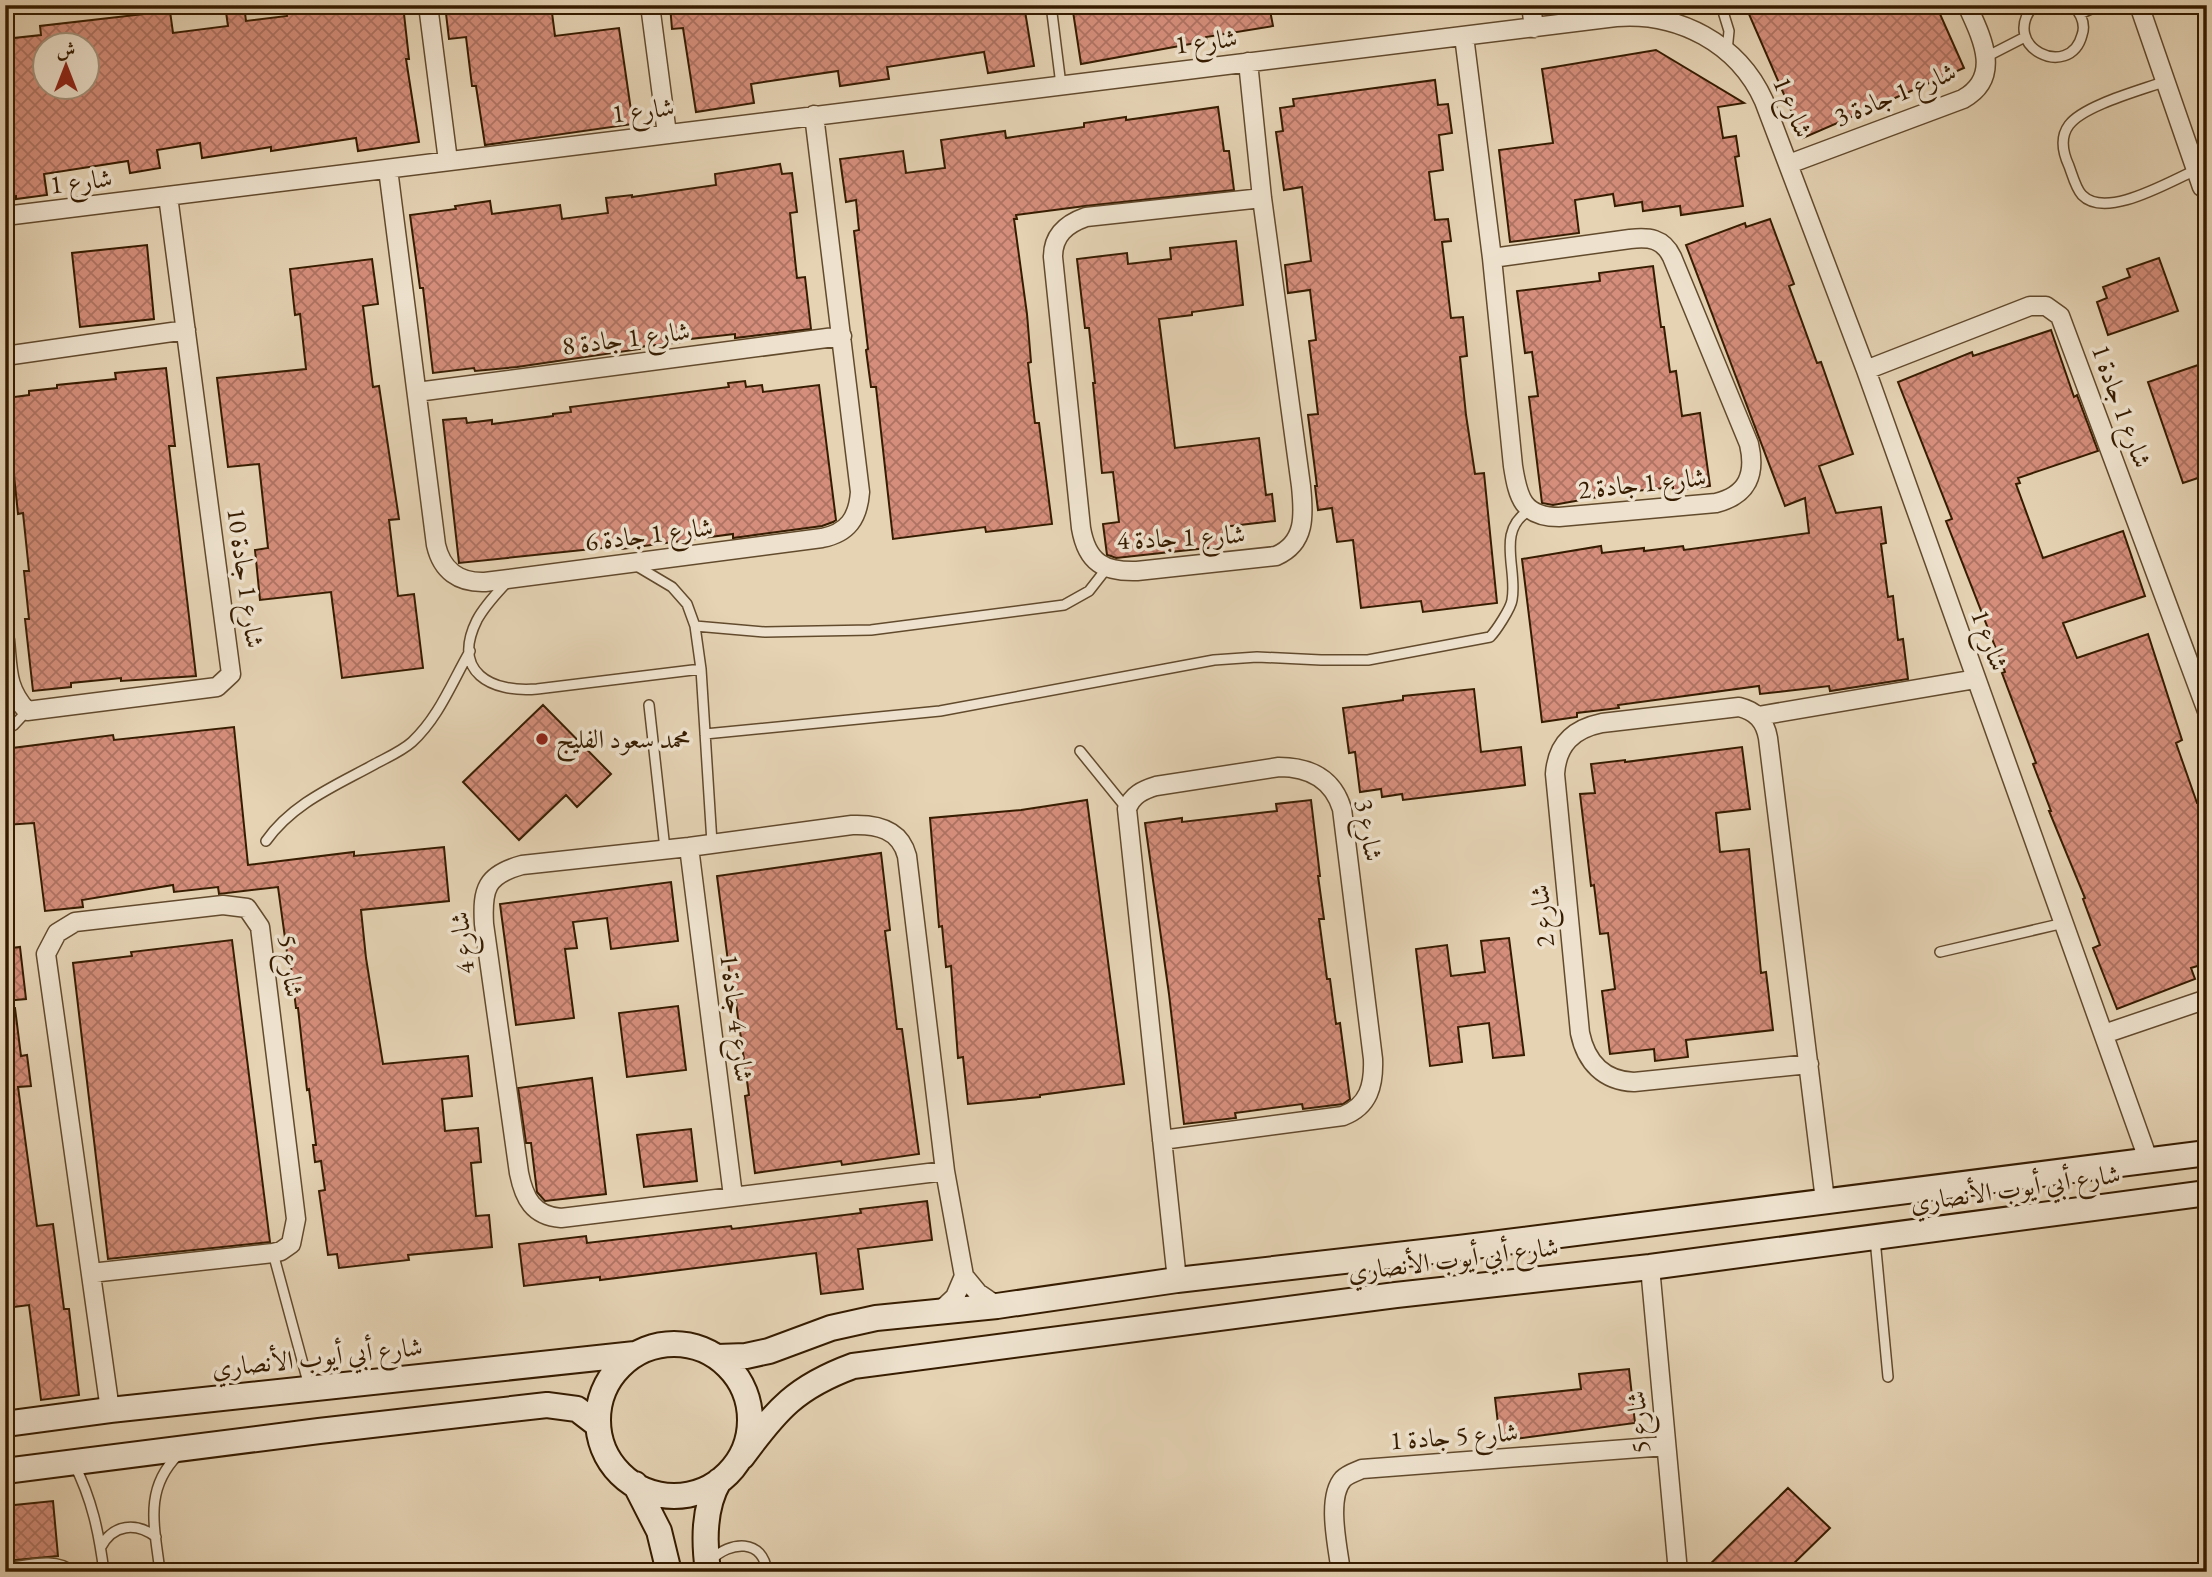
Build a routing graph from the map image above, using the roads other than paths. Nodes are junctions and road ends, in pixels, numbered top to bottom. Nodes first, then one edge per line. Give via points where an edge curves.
1 (428, 5) edge
2 (650, 5) edge
3 (1051, 5) edge
4 (1531, 5) edge
5 (1721, 5) edge
6 (1967, 5) edge
7 (2034, 5) edge
8 (2074, 5) edge
9 (2100, 5) edge
10 (2139, 5) edge
11 (2080, 14) junction
12 (1534, 28) junction
13 (1464, 36) junction
14 (2025, 37) junction
15 (1727, 51) junction
16 (1986, 57) junction
17 (1248, 62) junction
18 (2166, 81) junction
19 (1061, 85) junction
20 (814, 116) junction
21 (667, 134) junction
22 (448, 161) junction
23 (1788, 164) junction
24 (388, 169) junction
25 (2202, 182) edge
26 (168, 196) junction
27 (1262, 198) junction
28 (5, 216) edge
29 (1492, 258) junction
30 (186, 330) junction
31 (842, 337) junction
32 (5, 356) edge
33 (1866, 370) junction
34 (417, 392) junction
35 (1530, 510) junction
36 (630, 563) junction
37 (1107, 568) junction
38 (509, 579) junction
39 (695, 626) junction
40 (5, 640) edge
41 (470, 651) junction
42 (701, 669) junction
43 (1976, 679) junction
44 (649, 705) dead end
45 (27, 711) junction
46 (2207, 711) edge
47 (1758, 716) junction
48 (5, 730) edge
49 (705, 734) junction
50 (1080, 751) dead end
51 (1127, 808) junction
52 (266, 841) dead end
53 (712, 844) junction
54 (690, 847) junction
55 (665, 849) junction
56 (2063, 923) junction
57 (1940, 951) dead end
58 (2207, 999) edge
59 (2104, 1034) junction
60 (1809, 1064) junction
61 (1162, 1140) junction
62 (2207, 1153) edge
63 (2148, 1159) junction
64 (945, 1171) junction
65 (2207, 1193) edge
66 (733, 1196) junction
67 (1825, 1200) junction
68 (1875, 1237) junction
69 (1460, 1248) junction
70 (273, 1253) junction
71 (1387, 1256) junction
72 (1650, 1267) junction
73 (91, 1273) junction
74 (964, 1276) junction
75 (1177, 1280) junction
76 (1468, 1287) junction
77 (1396, 1295) junction
78 (997, 1306) junction
79 (939, 1312) junction
80 (635, 1354) junction
81 (717, 1357) junction
82 (1888, 1377) dead end
83 (310, 1388) junction
84 (110, 1409) junction
85 (5, 1424) edge
86 (598, 1424) junction
87 (319, 1431) junction
88 (1666, 1446) junction
89 (186, 1448) junction
90 (742, 1457) junction
91 (73, 1462) junction
92 (5, 1471) edge
93 (719, 1481) junction
94 (635, 1484) junction
95 (156, 1537) junction
96 (101, 1547) junction
97 (707, 1568) edge
98 (5, 1569) edge
99 (32, 1569) edge
100 (73, 1572) edge
101 (104, 1572) edge
102 (160, 1572) edge
103 (669, 1572) edge
104 (767, 1572) edge
105 (1341, 1572) edge
106 (1678, 1572) edge

1 - 22 street
2 - 21 street
3 - 19 lane
4 - 12 street
5 - 15 lane via 1729,31
6 - 16 street, شارع 1 جادة 3
7 - 14 lane via 2025,20
8 - 11 lane
9 - 11 lane
10 - 18 street
11 - 14 lane via 2081,39 2070,53 2044,56
12 - 13 street, شارع 1
12 - 15 street, شارع 1 via 1643,16 1685,26
13 - 17 street, شارع 1
13 - 29 street
14 - 16 lane
15 - 23 street, شارع 1 via 1757,87
16 - 23 street, شارع 1 جادة 3 via 1982,82 1964,99
17 - 19 street, شارع 1
17 - 27 street, شارع 1 جادة 4
18 - 25 street
18 - 25 lane via 2084,112 2068,126 2064,155 2081,195 2099,204
19 - 20 street, شارع 1
20 - 21 street, شارع 1
20 - 31 street, شارع 1 جادة 6
21 - 22 street, شارع 1
22 - 24 street, شارع 1
23 - 33 street, شارع 1
24 - 26 street, شارع 1
24 - 34 street, شارع 1 جادة 6
26 - 28 street, شارع 1
26 - 30 street, شارع 1 جادة 10
27 - 37 street, شارع 1 جادة 4 via 1301,486 1297,539 1283,553 1262,559 1137,571
27 - 37 street, شارع 1 جادة 4 via 1086,216 1069,224 1054,242 1081,528 1086,548
29 - 35 street via 1513,466 1520,496
29 - 35 street, شارع 1 جادة 2 via 1630,239 1662,242 1750,449 1747,482 1728,500 1559,517 1543,517
30 - 32 street
30 - 45 street, شارع 1 جادة 10 via 231,674 217,687
31 - 34 street, شارع 1 جادة 8
31 - 36 street, شارع 1 جادة 6 via 860,492 858,511 848,527 822,538
33 - 43 street, شارع 1
33 - 46 street, شارع 1 جادة 1 via 2030,306 2046,306 2060,316
34 - 38 street, شارع 1 جادة 6 via 441,561 467,582
35 - 49 lane via 1512,530 1512,604 1490,637 1367,660 1214,660 940,711
36 - 38 street, شارع 1 جادة 6
36 - 39 lane via 672,587 687,604
37 - 39 lane via 1090,591 1064,604 871,630 765,632
38 - 41 lane via 480,614
39 - 42 lane
40 - 45 street via 15,697
41 - 42 lane via 476,673 484,680 521,691
41 - 52 lane via 438,712 414,741 300,805
42 - 49 lane
43 - 47 street, شارع 2
43 - 56 street, شارع 1
44 - 55 lane
45 - 48 lane
47 - 60 street via 1768,738
47 - 60 street, شارع 2 via 1731,708 1602,723 1572,734 1561,747 1555,774 1580,1033 1594,1064 1607,1077 1621,1082
49 - 53 lane
50 - 51 lane
51 - 61 street
51 - 61 street, شارع 3 via 1140,792 1156,786 1279,767 1305,770 1327,781 1342,809 1373,1059 1372,1086 1354,1112
53 - 54 street, شارع 4
53 - 64 street, شارع 4 via 860,824 886,829 900,838 907,856
54 - 55 street, شارع 4
54 - 66 street, شارع 4 جادة 1
55 - 66 street, شارع 4 via 522,865 497,874 485,891 484,924 519,1174 527,1200 549,1217
56 - 57 lane
56 - 59 street, شارع 1
58 - 59 street
59 - 63 street, شارع 1
60 - 67 street
61 - 75 street
62 - 63 street, شارع أبي أيوب الأنصاري
63 - 67 street, شارع أبي أيوب الأنصاري
64 - 66 street, شارع 4
64 - 74 street, شارع 4
65 - 68 street, شارع أبي أيوب الأنصاري
67 - 69 street, شارع أبي أيوب الأنصاري
68 - 72 street, شارع أبي أيوب الأنصاري
68 - 82 lane
69 - 71 street, شارع أبي أيوب الأنصاري
69 - 76 street via 1447,1258 1444,1268 1452,1283
70 - 73 street
70 - 73 street, شارع 5 via 291,1244 296,1219 260,927 247,908 223,905 75,922 57,933 46,954
70 - 83 lane
71 - 75 street, شارع أبي أيوب الأنصاري
71 - 77 street via 1400,1259 1410,1275 1406,1287
72 - 76 street, شارع أبي أيوب الأنصاري
72 - 88 street, شارع 5
73 - 84 street, شارع 5
74 - 78 street
74 - 79 street via 955,1297
75 - 78 street, شارع أبي أيوب الأنصاري
76 - 77 street, شارع أبي أيوب الأنصاري
77 - 90 street, شارع أبي أيوب الأنصاري via 853,1366 818,1380 787,1402
78 - 79 street, شارع أبي أيوب الأنصاري
79 - 81 street, شارع أبي أيوب الأنصاري via 846,1323 769,1351
80 - 81 street via 656,1345 679,1343
80 - 83 street, شارع أبي أيوب الأنصاري
80 - 86 street via 617,1368 604,1388
81 - 90 street via 741,1381 750,1406 750,1432
83 - 84 street, شارع أبي أيوب الأنصاري
83 - 87 street via 322,1415
84 - 85 street, شارع أبي أيوب الأنصاري
86 - 87 street via 577,1409 547,1405
86 - 94 street via 606,1456
87 - 89 street
88 - 105 street, شارع 5 جادة 1 via 1353,1472 1340,1482 1334,1497
88 - 106 street, شارع 5
89 - 91 street
89 - 95 lane via 166,1469 155,1495
90 - 93 street
91 - 92 street
91 - 96 lane via 92,1503
93 - 94 street via 703,1491 674,1496 644,1491
93 - 97 street via 707,1516
94 - 103 street via 659,1531
95 - 96 lane via 130,1526 112,1532
95 - 102 lane
96 - 101 lane
97 - 104 lane via 724,1549 742,1546 759,1553
98 - 99 lane
99 - 100 lane via 59,1564

